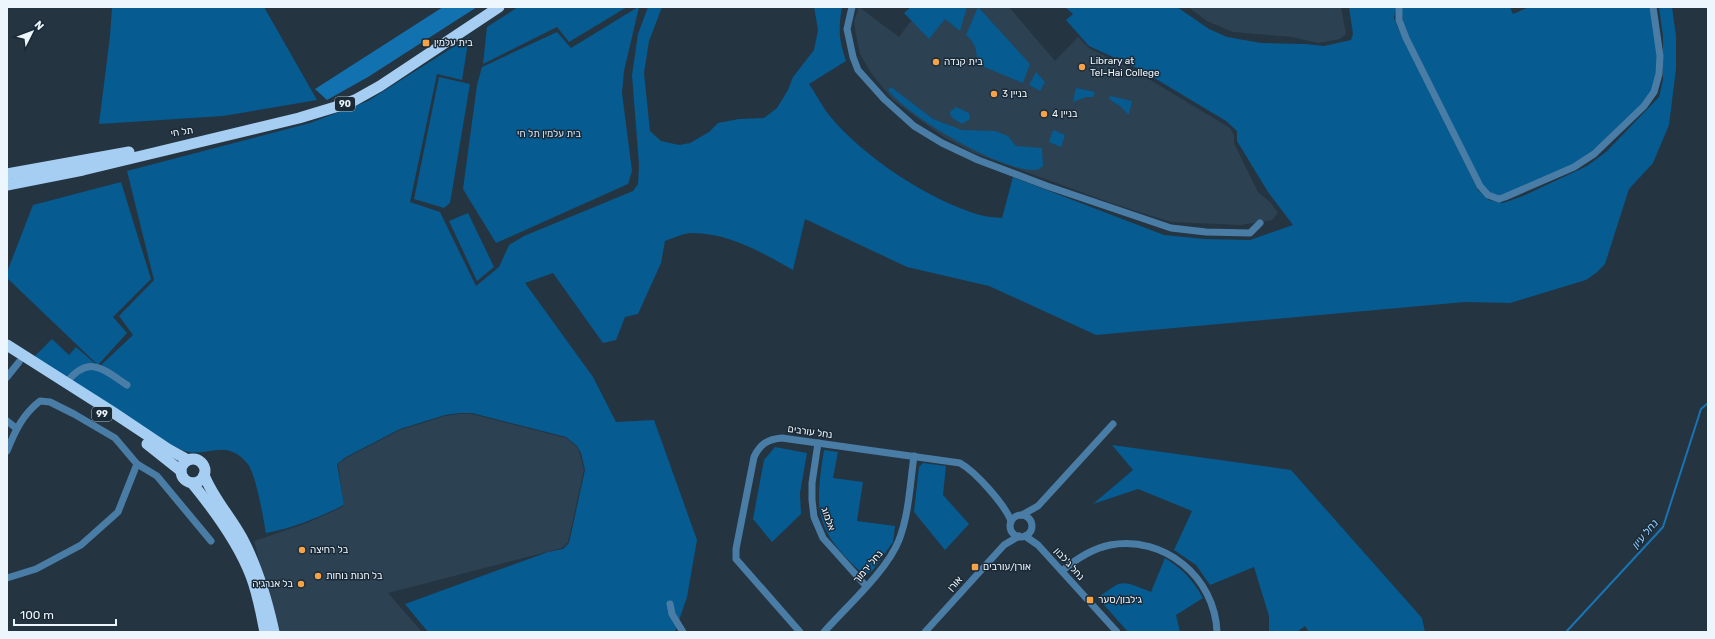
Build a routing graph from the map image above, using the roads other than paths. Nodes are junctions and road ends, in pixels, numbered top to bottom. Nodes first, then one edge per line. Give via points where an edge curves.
1 (499, 7) edge
2 (852, 7) edge
3 (1399, 7) edge
4 (1652, 7) edge
5 (207, 140) junction
6 (7, 174) edge
7 (7, 185) edge
8 (1260, 223) dead end
9 (7, 345) edge
10 (7, 354) edge
11 (19, 362) junction
12 (7, 377) edge
13 (66, 383) junction
14 (127, 385) dead end
15 (7, 421) edge
16 (1113, 424) dead end
17 (16, 428) junction
18 (818, 443) junction
19 (7, 451) edge
20 (914, 456) junction
21 (188, 460) junction
22 (137, 464) junction
23 (181, 471) junction
24 (204, 475) junction
25 (192, 483) junction
26 (1038, 506) junction
27 (1004, 508) junction
28 (1021, 515) junction
29 (1011, 524) junction
30 (1032, 527) junction
31 (1022, 536) junction
32 (211, 541) dead end
33 (1038, 545) junction
34 (1000, 550) junction
35 (1062, 571) junction
36 (7, 578) edge
37 (866, 586) junction
38 (670, 604) dead end
39 (265, 632) edge
40 (274, 632) edge
41 (683, 632) edge
42 (800, 632) edge
43 (824, 632) edge
44 (925, 632) edge
45 (1116, 632) edge
46 (1217, 632) edge

1 - 5 highway, 90 via 355,100 299,118
2 - 8 street via 847,29 858,70 884,99 914,126 942,143 978,160 1047,186 1171,228 1250,233
3 - 4 street via 1399,20 1406,38 1480,186 1488,195 1499,199 1585,161 1651,98 1659,74 1659,50
5 - 6 highway, תל חי / 90
5 - 7 highway, תל חי / 90 via 83,170
9 - 13 highway, 99
10 - 11 highway, 99
11 - 12 street
11 - 23 highway, 99 via 128,430
13 - 14 street via 76,371 91,366 103,369
13 - 21 highway, 99
15 - 17 street
16 - 26 street
17 - 19 street
17 - 22 street via 31,408 40,401 50,402 115,438
18 - 20 street, נחל עורבים
18 - 37 street, אלמוג via 812,483 814,517 823,538
18 - 42 street, נחל עורבים via 782,438 766,442 758,449 754,457 736,549 736,559 741,566
20 - 27 street, נחל עורבים via 960,463 973,473
20 - 37 street, נחל ירמוך via 898,542 885,564
21 - 23 highway
21 - 24 highway, 99 via 195,459 202,463
22 - 32 street via 157,476
22 - 36 street via 118,512 81,545 36,569
23 - 25 highway, 99 via 186,480
24 - 25 highway via 200,481
24 - 40 highway, 99 via 242,537 254,563
25 - 39 highway, 99 via 244,560 257,594
26 - 28 street
26 - 30 street
27 - 28 street, נחל עורבים
27 - 29 street, נחל עורבים
28 - 29 street via 1016,516
28 - 30 street via 1029,519
29 - 31 street via 1014,534
29 - 34 street, אורן
30 - 31 street
30 - 33 street, נחל ג'לבון
31 - 33 street, נחל ג'לבון
31 - 34 street, אורן
33 - 35 street, נחל ג'לבון
34 - 44 street, אורן
35 - 45 street, נחל ג'לבון
35 - 46 street via 1088,553 1109,546 1137,544 1160,550 1184,564 1200,582 1211,601
37 - 43 street, נחל ירמוך
38 - 41 street via 672,614

